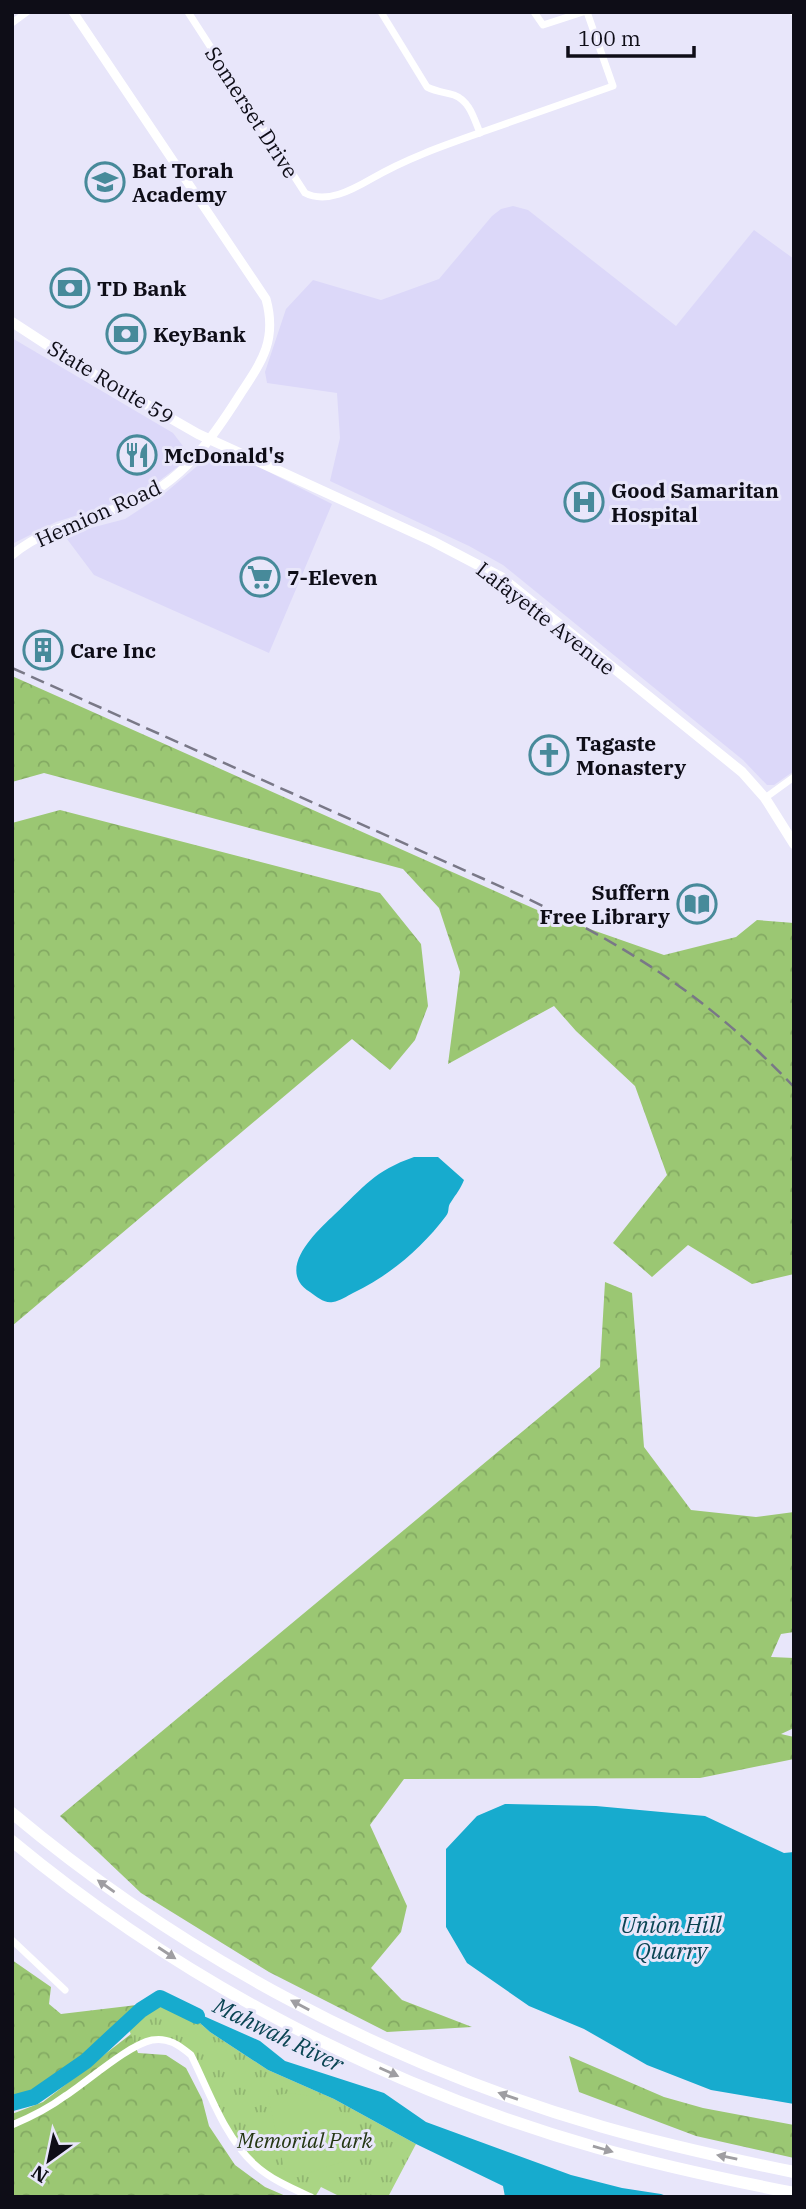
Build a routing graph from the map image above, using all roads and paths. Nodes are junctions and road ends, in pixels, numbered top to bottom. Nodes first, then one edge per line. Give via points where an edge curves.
1 (27, 12) edge
2 (73, 12) edge
3 (188, 12) edge
4 (381, 12) edge
5 (534, 12) edge
6 (585, 12) edge
7 (12, 23) edge
8 (480, 133) junction
9 (12, 322) edge
10 (212, 439) junction
11 (12, 555) edge
12 (794, 777) edge
13 (765, 798) junction
14 (794, 844) edge
15 (12, 1813) edge
16 (12, 1841) edge
17 (12, 1940) edge
18 (65, 1990) dead end
19 (12, 2125) edge
20 (794, 2172) edge
21 (794, 2193) edge
22 (311, 2197) edge

1 - 7 street
2 - 10 street, Hemion Road via 266,299 271,326 268,345
3 - 8 street, Somerset Drive via 305,193 315,198 350,189 395,164
4 - 8 street via 427,87 462,99
5 - 6 street, Somerset Drive via 543,26
6 - 8 street, Somerset Drive via 613,86
9 - 10 main road, State Route 59 via 81,367
10 - 11 street, Hemion Road via 154,492 53,531
10 - 13 main road, Lafayette Avenue via 501,577 717,750
12 - 13 street
13 - 14 main road, Lafayette Avenue
20 -> 15 highway via 603,2127 474,2084 389,2048 186,1940 73,1863
16 -> 21 highway via 60,1880 175,1958 275,2016 370,2063 466,2104 586,2144
17 - 18 street
19 - 22 street via 63,2098 135,2047 164,2039 191,2055 238,2146 254,2164

